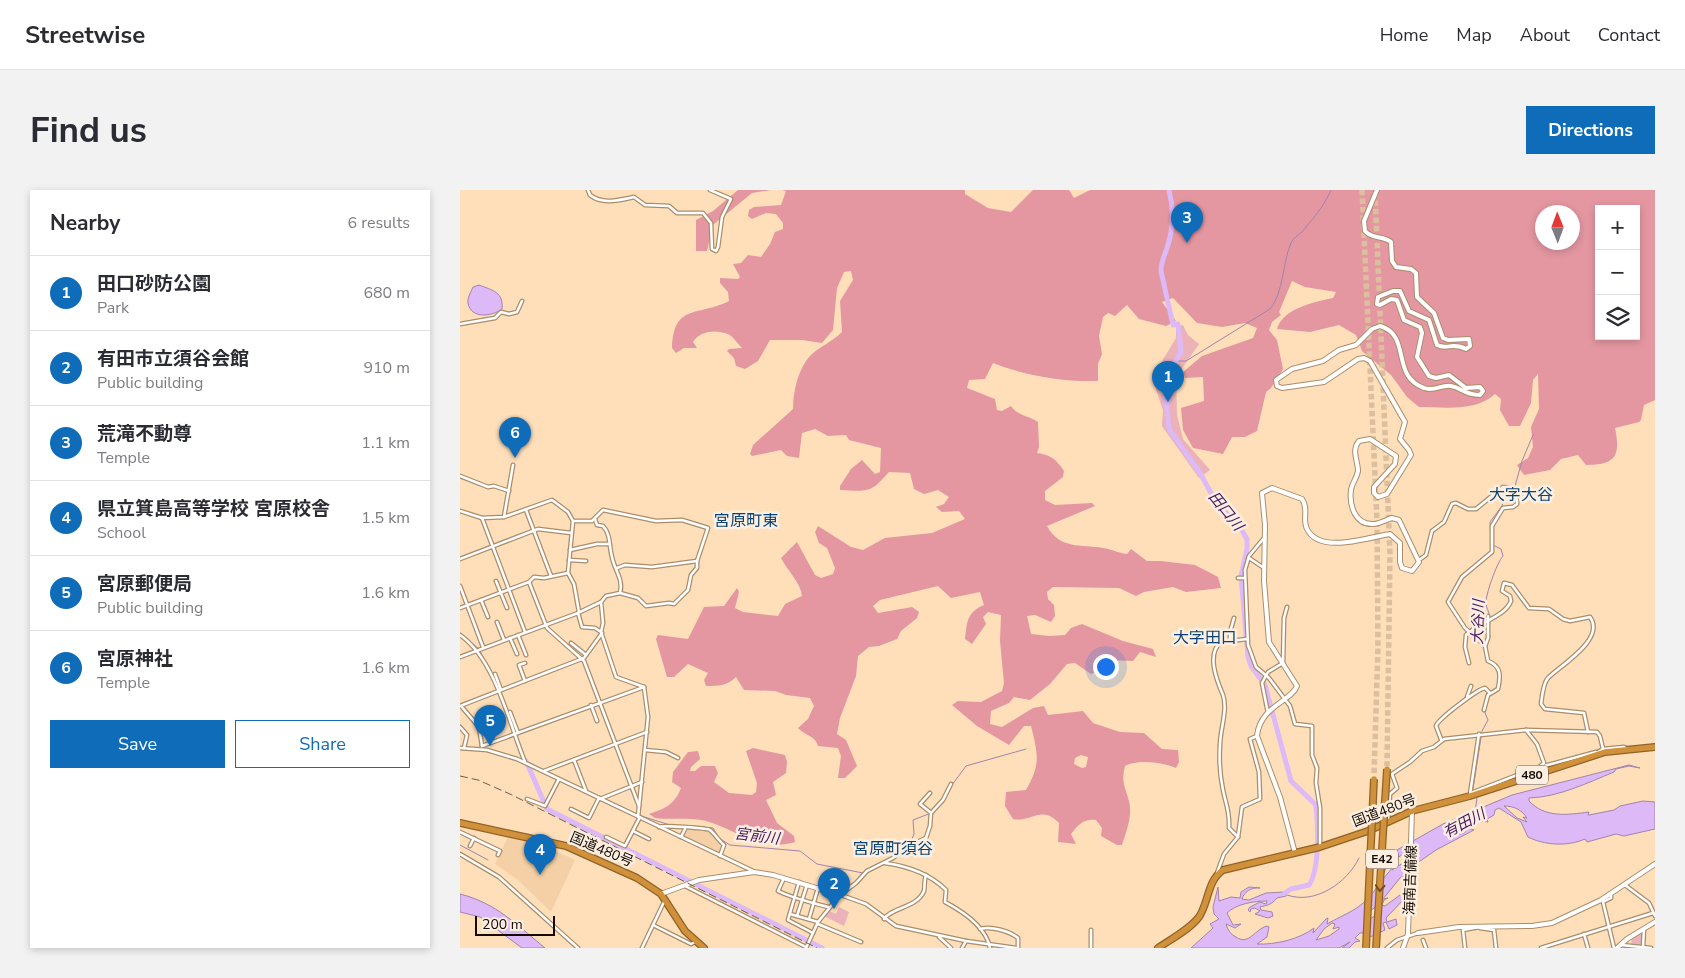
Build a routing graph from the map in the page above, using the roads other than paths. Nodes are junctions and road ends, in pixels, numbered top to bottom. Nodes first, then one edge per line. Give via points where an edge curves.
1 (588, 190) edge
2 (710, 190) edge
3 (1377, 190) edge
4 (522, 301) dead end
5 (460, 324) edge
6 (513, 465) dead end
7 (460, 476) edge
8 (509, 491) junction
9 (526, 510) junction
10 (460, 511) edge
11 (504, 517) junction
12 (482, 518) junction
13 (595, 519) junction
14 (573, 521) junction
15 (534, 530) junction
16 (571, 533) junction
17 (1264, 538) junction
18 (610, 544) junction
19 (492, 546) junction
20 (570, 550) junction
21 (1249, 558) junction
22 (460, 559) edge
23 (569, 560) junction
24 (1419, 560) junction
25 (586, 561) dead end
26 (697, 561) junction
27 (617, 568) junction
28 (1264, 568) junction
29 (568, 573) junction
30 (551, 576) junction
31 (1239, 578) dead end
32 (1244, 578) junction
33 (496, 581) dead end
34 (529, 582) junction
35 (460, 586) edge
36 (509, 590) junction
37 (501, 593) junction
38 (620, 593) junction
39 (481, 600) junction
40 (601, 602) junction
41 (468, 605) junction
42 (1287, 607) dead end
43 (460, 608) edge
44 (507, 608) dead end
45 (578, 612) junction
46 (488, 617) dead end
47 (1234, 618) dead end
48 (1488, 618) junction
49 (497, 622) dead end
50 (545, 625) junction
51 (525, 632) junction
52 (1469, 632) junction
53 (602, 633) junction
54 (460, 635) edge
55 (518, 635) junction
56 (510, 638) junction
57 (1247, 639) junction
58 (504, 640) junction
59 (1230, 641) junction
60 (572, 643) dead end
61 (1485, 646) junction
62 (484, 648) junction
63 (478, 650) junction
64 (517, 654) dead end
65 (526, 656) dead end
66 (586, 656) junction
67 (460, 657) edge
68 (582, 659) junction
69 (525, 663) dead end
70 (1283, 663) junction
71 (1470, 663) dead end
72 (495, 674) dead end
73 (1265, 677) junction
74 (525, 680) junction
75 (1471, 686) dead end
76 (644, 687) junction
77 (501, 690) junction
78 (498, 691) junction
79 (1490, 693) junction
80 (1284, 698) junction
81 (1466, 698) junction
82 (600, 702) junction
83 (460, 705) edge
84 (591, 705) junction
85 (1484, 710) dead end
86 (510, 712) dead end
87 (1269, 712) junction
88 (597, 721) dead end
89 (460, 727) edge
90 (1526, 730) junction
91 (647, 732) junction
92 (1588, 732) junction
93 (518, 733) junction
94 (514, 734) junction
95 (1479, 734) junction
96 (1258, 736) junction
97 (1442, 740) junction
98 (615, 744) junction
99 (1655, 747) edge
100 (462, 748) edge
101 (482, 748) junction
102 (1603, 749) junction
103 (1626, 749) junction
104 (645, 750) junction
105 (1596, 753) junction
106 (678, 758) dead end
107 (574, 760) junction
108 (525, 762) junction
109 (1387, 768) tunnel mouth
110 (1538, 768) junction
111 (544, 771) junction
112 (1530, 775) junction
113 (1374, 777) tunnel mouth
114 (558, 778) junction
115 (642, 782) junction
116 (951, 784) dead end
117 (632, 786) junction
118 (586, 792) junction
119 (930, 794) dead end
120 (1470, 795) junction
121 (599, 798) junction
122 (528, 799) dead end
123 (639, 806) junction
124 (571, 809) dead end
125 (1412, 811) junction
126 (931, 812) junction
127 (639, 817) junction
128 (1388, 820) junction
129 (461, 823) edge
130 (659, 827) junction
131 (685, 829) junction
132 (633, 831) junction
133 (460, 832) edge
134 (606, 837) dead end
135 (681, 837) junction
136 (1238, 837) junction
137 (474, 838) junction
138 (649, 839) dead end
139 (470, 846) dead end
140 (1318, 847) junction
141 (1295, 853) junction
142 (460, 854) edge
143 (498, 855) dead end
144 (720, 856) junction
145 (884, 862) junction
146 (1655, 864) edge
147 (754, 872) junction
148 (1217, 874) junction
149 (926, 875) junction
150 (784, 878) junction
151 (799, 882) junction
152 (807, 885) junction
153 (685, 886) junction
154 (1624, 886) junction
155 (818, 888) junction
156 (661, 894) junction
157 (1611, 894) junction
158 (840, 895) junction
159 (794, 898) junction
160 (802, 899) junction
161 (665, 900) junction
162 (814, 903) junction
163 (828, 908) junction
164 (790, 914) junction
165 (1654, 914) edge
166 (797, 916) junction
167 (809, 919) junction
168 (884, 919) junction
169 (1655, 922) edge
170 (818, 923) junction
171 (653, 925) junction
172 (1610, 926) junction
173 (1479, 927) junction
174 (1644, 928) junction
175 (980, 929) junction
176 (1091, 930) dead end
177 (813, 933) junction
178 (1418, 933) joint
179 (1584, 934) junction
180 (1408, 935) junction
181 (938, 936) junction
182 (1632, 936) junction
183 (1423, 940) dead end
184 (966, 941) junction
185 (695, 942) junction
186 (860, 942) dead end
187 (990, 946) edge
188 (1617, 947) edge
189 (1630, 947) edge
190 (578, 948) edge
191 (642, 948) edge
192 (704, 948) edge
193 (806, 948) edge
194 (951, 948) edge
195 (962, 948) edge
196 (1017, 948) edge
197 (1091, 948) edge
198 (1158, 948) edge
199 (1366, 948) edge
200 (1376, 948) edge
201 (1386, 948) edge
202 (1403, 948) edge
203 (1426, 948) edge
204 (1465, 948) edge
205 (1496, 948) edge
206 (1541, 948) edge
207 (1588, 948) edge
208 (1643, 948) edge
209 (1651, 948) edge

1 - 2 street via 590,195 600,200 618,201 634,196 645,205 669,206 677,212 703,213 711,223 712,249 716,251 722,217 731,199
3 - 24 street via 1364,221 1365,231 1371,237 1391,242 1392,261 1396,267 1416,273 1417,297 1434,313 1443,338 1469,339 1470,346 1466,349 1456,344 1438,346 1430,322 1409,311 1400,292 1380,296 1376,302 1380,305 1391,299 1397,300 1404,320 1420,328 1422,333 1417,357 1428,375 1433,378 1448,374 1466,388 1481,387 1482,394 1468,394 1449,386 1432,389 1419,386 1402,366 1398,341 1380,326 1373,328 1357,344 1339,350 1323,361 1292,369 1278,377 1276,382 1282,388 1322,382 1359,358 1370,361 1405,422 1400,440 1410,455 1388,494 1378,497 1374,486 1395,464 1396,456 1369,438 1359,441 1355,447 1358,472 1351,489 1351,508 1358,519 1367,524 1379,524 1392,518 1398,520
4 - 5 street via 517,312 501,312 494,318
6 - 8 street
7 - 8 street
8 - 11 street
9 - 11 street
9 - 14 street via 552,500 568,512
9 - 15 street
10 - 12 street
11 - 12 street
12 - 19 street
13 - 14 street
13 - 18 street via 606,529
13 - 26 street via 603,510 625,517 682,520 707,527
14 - 16 street
15 - 16 street
15 - 19 street
15 - 30 street
16 - 20 street
17 - 21 street
17 - 24 street via 1261,495 1266,489 1273,488 1303,500 1305,524 1317,540 1356,542 1390,534 1400,542 1400,562 1404,569 1413,570
17 - 28 street
18 - 20 street
18 - 27 street via 612,560
19 - 22 street
19 - 36 street
20 - 23 street
21 - 28 street
21 - 32 street
23 - 25 street
23 - 29 street
24 - 52 street via 1427,554 1432,531 1445,520 1452,504 1476,509 1503,487 1516,496 1516,506 1503,508 1492,523 1492,552 1462,577 1449,598 1448,605
26 - 27 street
26 - 38 street via 698,568 691,575 688,590 674,604 646,606 638,598
27 - 38 street
28 - 70 street via 1269,642
29 - 30 street
29 - 45 street via 574,584
30 - 34 street via 534,577
31 - 32 street
32 - 57 street
33 - 37 street
34 - 36 street
34 - 50 street
35 - 41 street
36 - 37 street
36 - 51 street
37 - 39 street
37 - 44 street
38 - 40 street via 606,596
39 - 41 street
39 - 46 street
40 - 45 street
40 - 53 street
41 - 43 street
41 - 62 street
42 - 70 street
45 - 50 street
45 - 53 street via 582,627
47 - 59 street
48 - 52 street
48 - 61 street
48 - 92 street via 1507,610 1511,598 1502,588 1508,583 1529,608 1549,609 1570,621 1588,616 1592,618 1592,637 1568,664 1548,679 1541,704 1545,709 1584,713
49 - 58 street
50 - 51 street
50 - 68 street
51 - 55 street
52 - 61 street
52 - 71 street via 1464,643
53 - 66 street
53 - 76 street via 616,677
54 - 63 street
55 - 56 street
55 - 65 street
56 - 58 street
56 - 64 street
57 - 59 street
57 - 73 street via 1253,661
58 - 62 street
59 - 136 street via 1217,645 1214,669 1224,711 1220,743 1223,788 1230,813 1229,828
60 - 66 street
61 - 79 street via 1488,661 1494,662 1499,670 1498,690
62 - 63 street
63 - 67 street
63 - 78 street
66 - 68 street
68 - 74 street
68 - 82 street
69 - 74 street via 519,665
70 - 73 street
70 - 80 street via 1297,684 1296,690
72 - 77 street
73 - 80 street
73 - 87 street via 1262,682
74 - 77 street
75 - 81 street
76 - 82 street
76 - 91 street
77 - 78 street
78 - 83 street
78 - 94 street
79 - 81 street via 1484,688
79 - 85 street
80 - 87 street
80 - 140 street via 1296,725 1312,726 1312,755 1317,768 1320,808
81 - 97 street via 1437,723 1436,729
82 - 84 street
82 - 98 street
83 - 101 street via 480,727
84 - 88 street
84 - 93 street
86 - 93 street
87 - 96 street via 1259,727
89 - 100 street via 466,736
90 - 92 street
90 - 95 street
90 - 110 street via 1537,744 1544,763
91 - 98 street
91 - 104 street
92 - 102 street via 1599,734
93 - 94 street
94 - 101 street
94 - 108 street
95 - 97 street
95 - 120 street
96 - 136 street via 1250,739 1259,772 1260,799 1242,807
96 - 141 street via 1280,797
97 - 128 street via 1422,750 1392,774 1397,788 1390,794
98 - 107 street
98 - 117 street
99 - 103 highway, 国道480号 / 480
100 - 101 street
101 - 108 street
102 - 103 street
102 - 105 street
103 - 105 highway, 国道480号 / 480
104 - 106 street via 666,752
104 - 115 street
105 - 110 street
105 - 112 highway, 国道480号 / 480
107 - 111 street
107 - 118 street
108 - 111 street
109 -> 200 highway, E42, bridge
110 - 112 street
110 - 120 street
111 - 114 street
112 - 120 highway, 国道480号 / 480
113 - 199 highway, E42, bridge
114 - 118 street
114 - 122 street via 545,806
115 - 117 street
115 - 123 street
116 - 126 street via 943,800
117 - 121 street
117 - 123 street
118 - 121 street
119 - 126 street via 920,804
120 - 125 highway, 国道480号 / 480
121 - 124 street via 589,818
121 - 127 street
123 - 127 street
125 - 128 highway, 国道480号 / 480
125 - 180 street, 海南吉備線
126 - 145 street via 926,838
127 - 130 street
127 - 132 street
128 - 140 highway, 国道480号 / 480
129 - 156 highway, 国道480号 via 566,846 637,878
130 - 131 street
130 - 135 street
131 - 135 street
131 - 144 street via 698,827 710,830 724,845
132 - 134 street via 625,846
132 - 138 street
133 - 137 street
135 - 144 street
136 - 148 street via 1224,854
137 - 139 street
137 - 143 street via 500,850
140 - 141 highway, 国道480号 / 480
141 - 148 highway, 国道480号 / 480 via 1235,866
142 - 190 street via 499,877
144 - 147 street
145 - 149 street
145 - 158 street via 867,871
146 - 154 street
147 - 150 street
147 - 153 street via 703,879
148 - 198 highway via 1196,920
149 - 168 street via 923,893 906,907 888,913
149 - 175 street via 946,890 945,902
150 - 151 street
150 - 159 street via 778,891
151 - 152 street
151 - 159 street
152 - 155 street
152 - 160 street
153 - 156 street
153 - 193 street
154 - 157 street
154 - 165 street via 1649,903
155 - 158 street
155 - 162 street
156 - 161 highway, 国道480号
157 - 172 street via 1611,898 1603,902
157 - 173 street via 1552,923
158 - 163 street
158 - 168 street via 866,904
159 - 160 street
159 - 164 street
160 - 162 street
160 - 166 street
161 - 171 street
161 - 185 highway, 国道480号
162 - 163 street
162 - 167 street
163 - 170 street
164 - 166 street
164 - 177 street via 788,921
165 - 172 street
166 - 167 street
167 - 170 street
168 - 181 street via 896,926
169 - 174 street
170 - 177 street
170 - 186 street
171 - 185 street via 691,944
171 - 191 street
172 - 179 street
172 - 188 street
173 - 178 street via 1441,928
173 - 204 street via 1463,930
173 - 205 street via 1494,930
174 - 182 street
174 - 208 street
175 - 187 street
175 - 196 street via 1011,933 1018,938
176 - 197 street
177 - 193 street
178 - 180 street
179 - 206 street
179 - 207 street
180 - 201 street
180 - 202 street, 海南吉備線
181 - 184 street
181 - 194 street
182 - 188 street
182 - 189 street
183 - 203 street
184 - 187 street
184 - 195 street
185 - 192 highway, 国道480号
187 - 196 street
188 - 189 street
189 - 208 street
208 - 209 street

